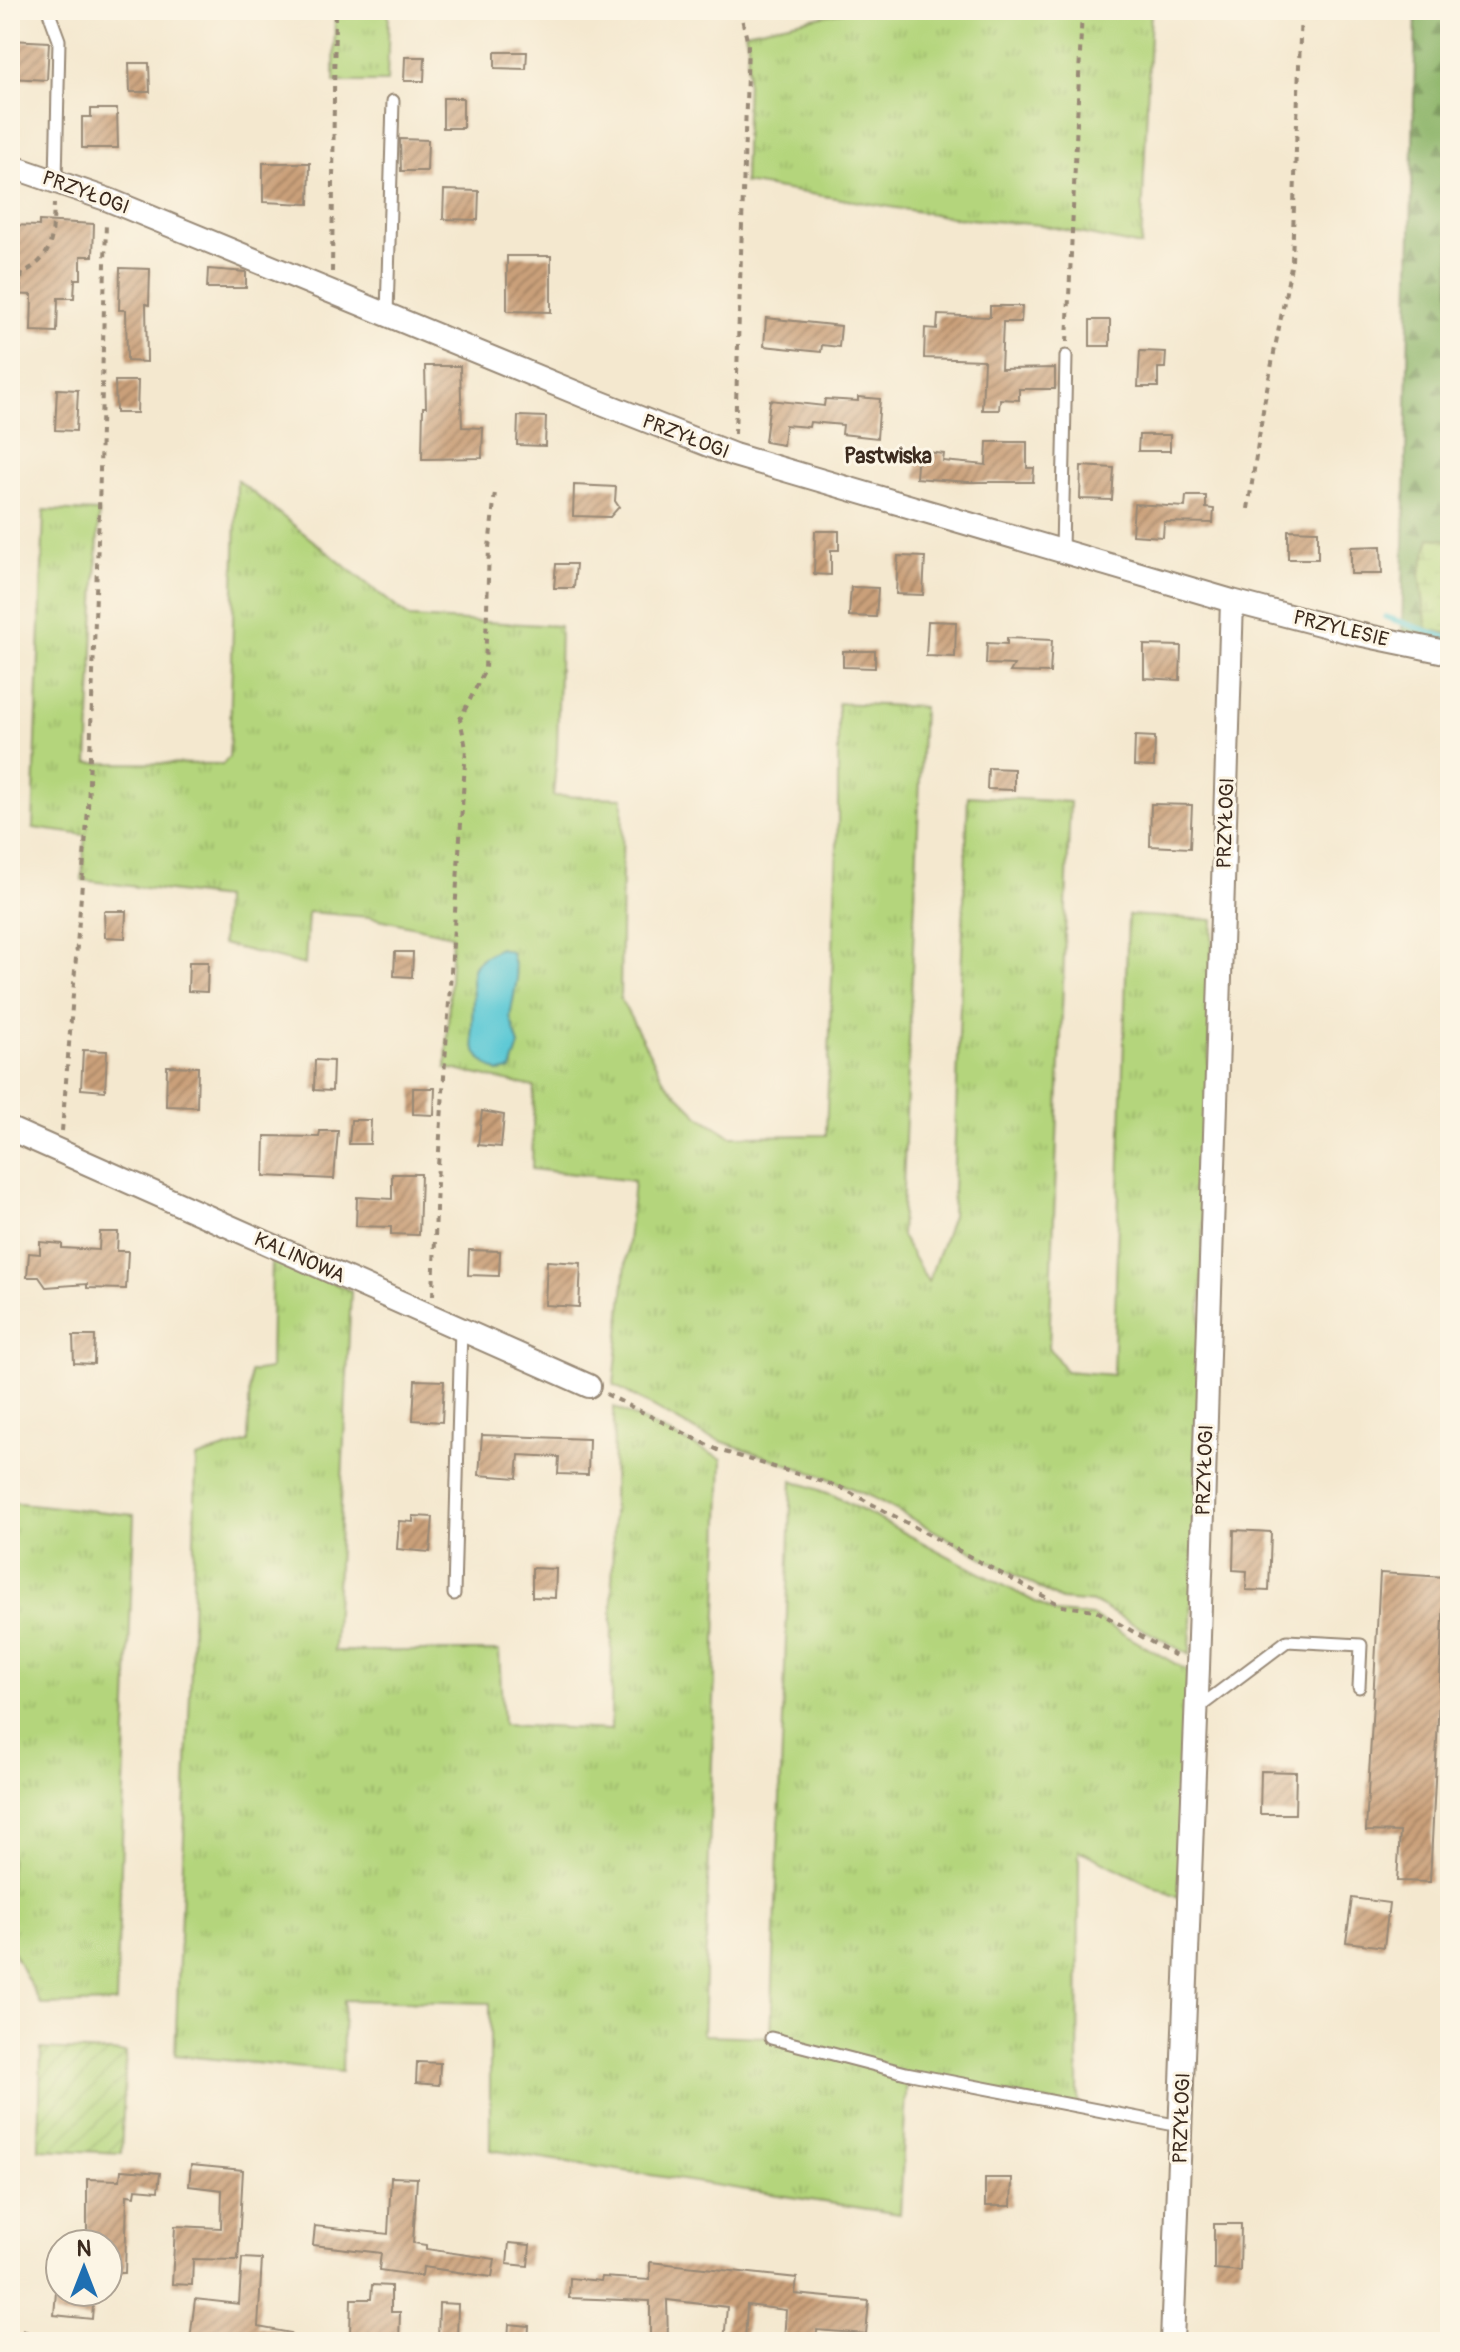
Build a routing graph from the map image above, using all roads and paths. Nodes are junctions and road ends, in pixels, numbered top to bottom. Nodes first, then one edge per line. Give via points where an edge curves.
1 (48, 10) edge
2 (335, 10) edge
3 (740, 10) edge
4 (1082, 10) edge
5 (1301, 10) edge
6 (393, 101) dead end
7 (10, 166) edge
8 (56, 181) junction
9 (109, 200) junction
10 (332, 292) junction
11 (387, 315) junction
12 (10, 350) edge
13 (1066, 356) joint
14 (734, 455) junction
15 (495, 492) dead end
16 (1248, 509) dead end
17 (1062, 551) junction
18 (1232, 601) junction
19 (1450, 653) edge
20 (10, 1129) edge
21 (60, 1151) junction
22 (433, 1315) junction
23 (461, 1327) junction
24 (589, 1386) joint
25 (454, 1594) dead end
26 (1198, 1668) junction
27 (1359, 1687) dead end
28 (1196, 1710) junction
29 (771, 2038) dead end
30 (1180, 2126) junction
31 (10, 2329) edge
32 (78, 2342) edge
33 (1172, 2342) edge

1 - 8 lane via 59,40
2 - 10 path
3 - 14 path via 748,44
4 - 13 path
5 - 16 path via 1292,261
6 - 11 lane
7 - 8 street, PRZYŁOGI
8 - 9 street, PRZYŁOGI
8 - 12 path via 49,252 22,273
9 - 10 street, PRZYŁOGI
9 - 21 path via 88,809
10 - 11 street, PRZYŁOGI
11 - 14 street, PRZYŁOGI
13 - 17 lane
14 - 17 street, PRZYŁOGI
15 - 22 path via 485,670 460,719 466,748
17 - 18 street, PRZYŁOGI
18 - 19 street, PRZYLESIE
18 - 26 street, PRZYŁOGI
20 - 21 street, KALINOWA
21 - 22 street, KALINOWA
22 - 23 street, KALINOWA
23 - 24 street, KALINOWA
23 - 25 lane
24 - 26 path via 718,1450 840,1487 1062,1606 1095,1610
26 - 28 street, PRZYŁOGI
27 - 28 lane via 1361,1645 1287,1641
28 - 30 street, PRZYŁOGI
29 - 30 lane via 906,2073
30 - 33 street, PRZYŁOGI
31 - 32 path

